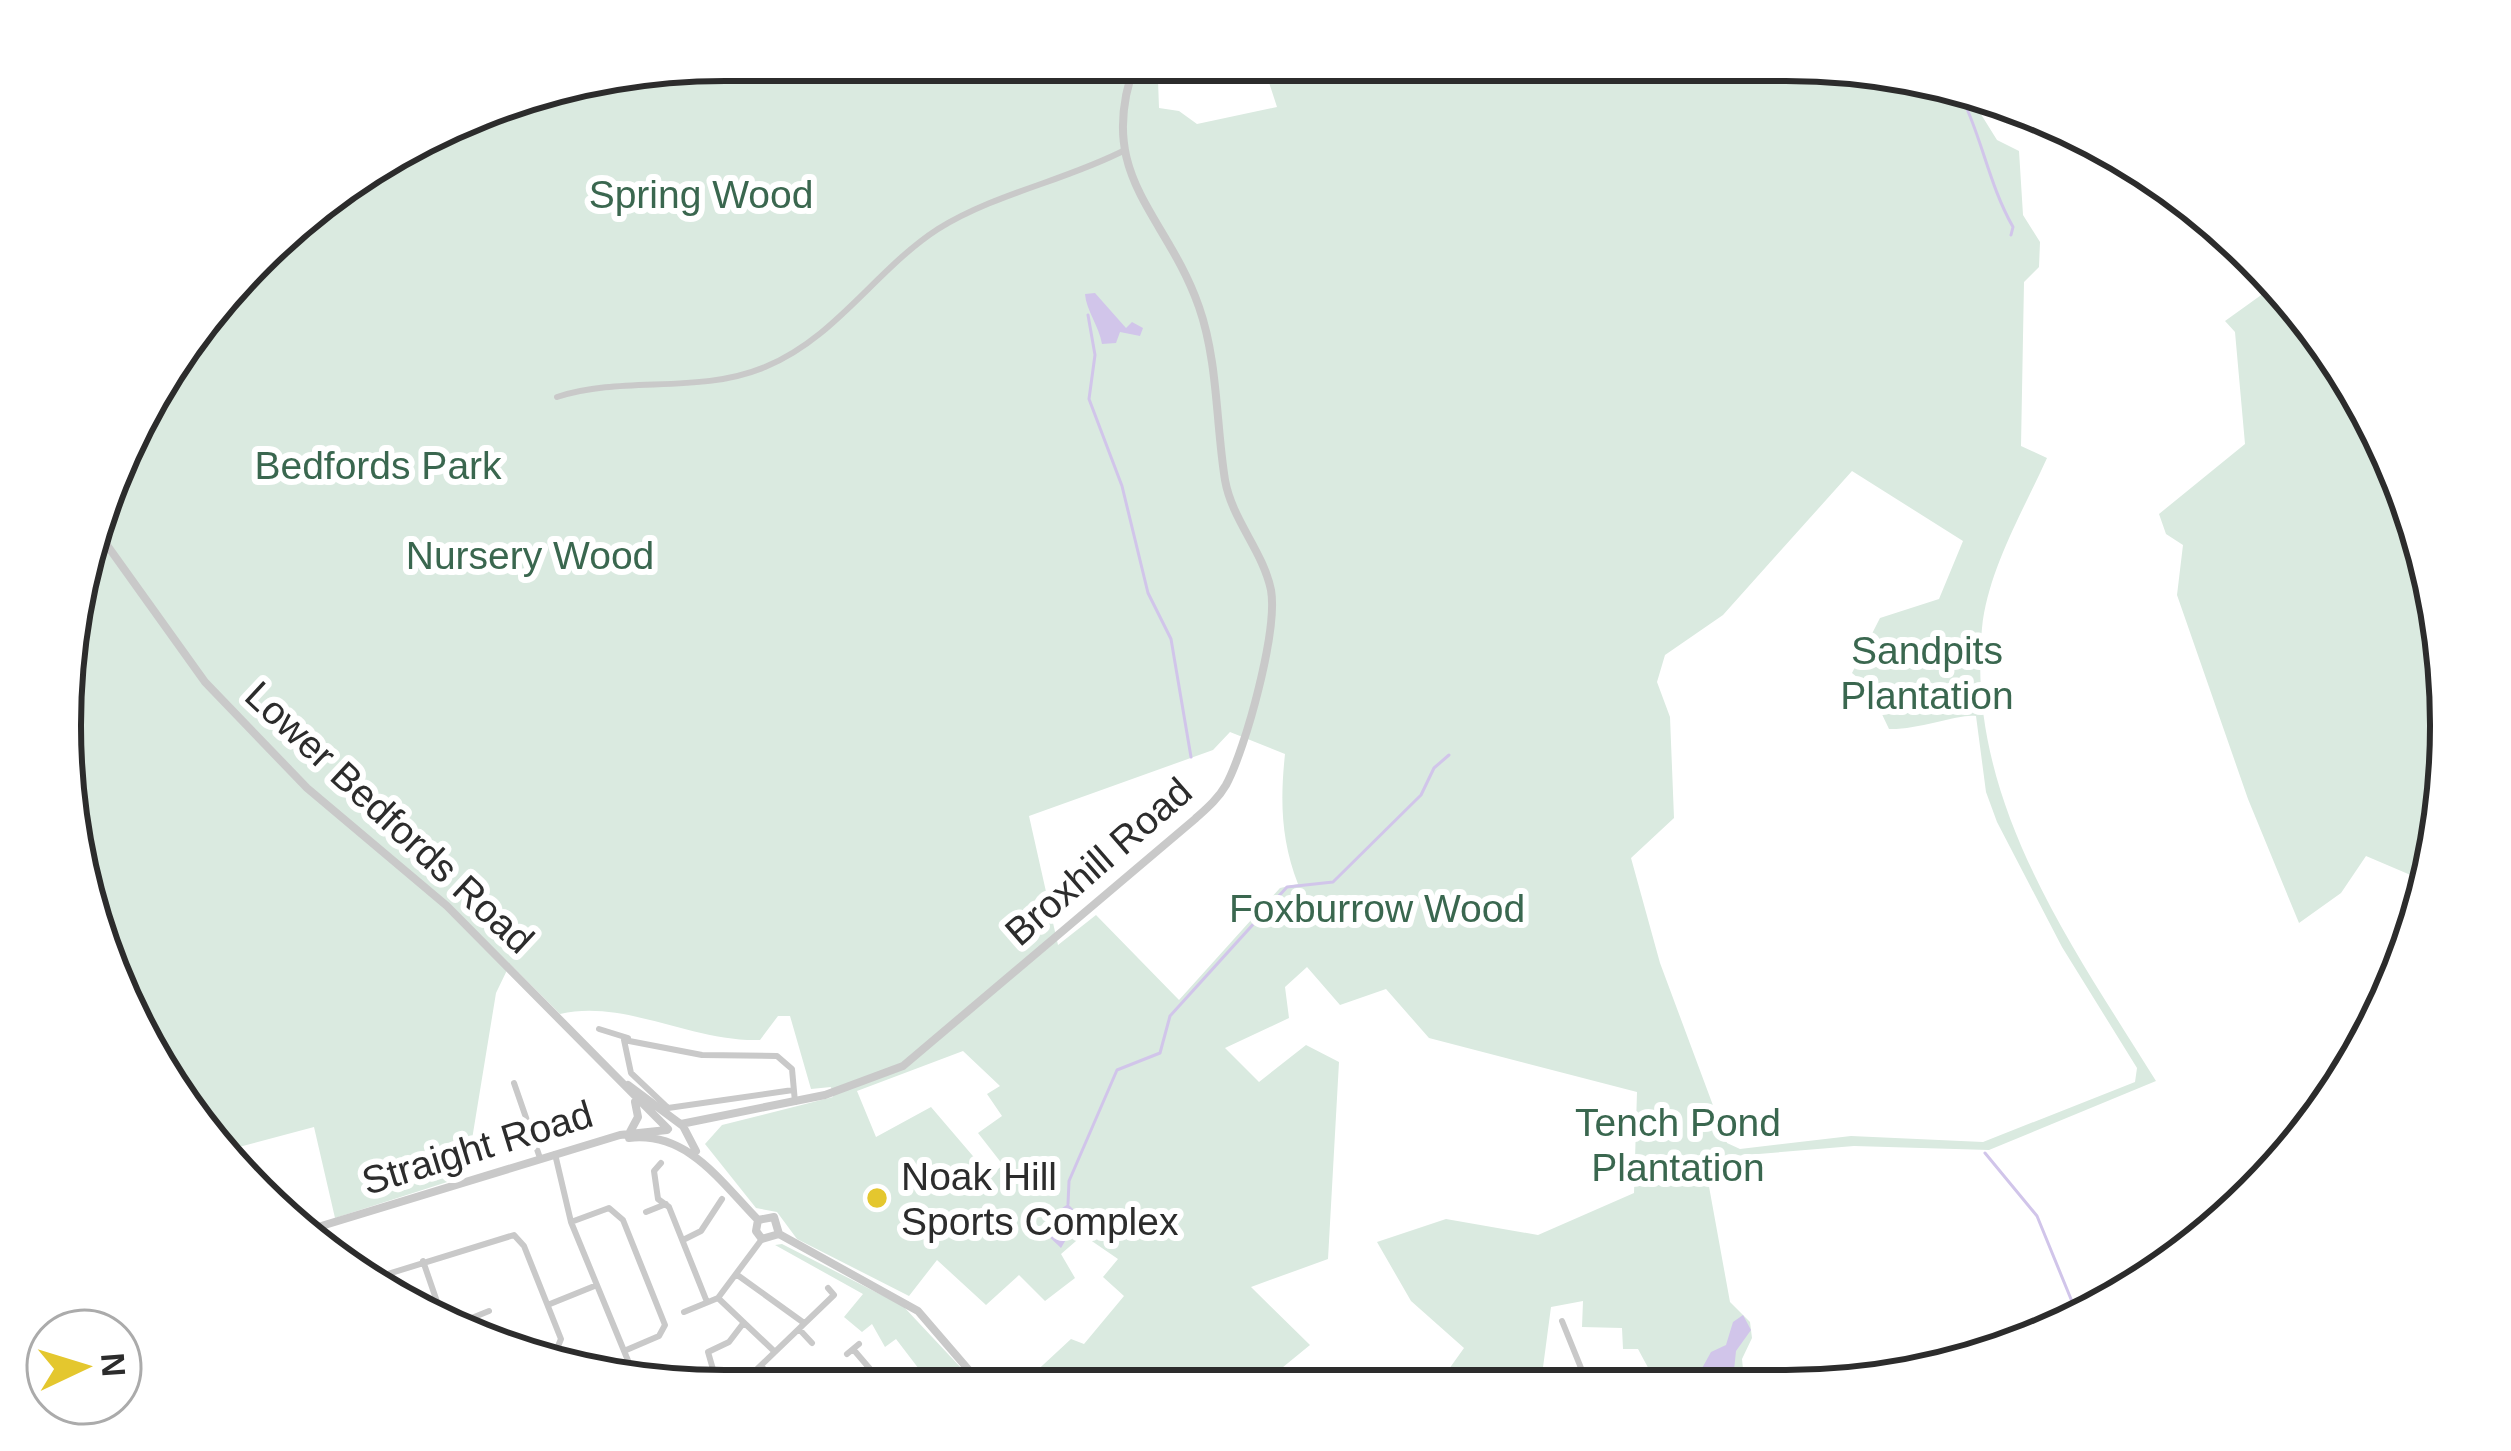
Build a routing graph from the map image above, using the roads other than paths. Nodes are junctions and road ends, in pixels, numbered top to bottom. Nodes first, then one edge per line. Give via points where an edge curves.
1 (1129, 81) edge
2 (1125, 149) junction
3 (556, 398) dead end
4 (107, 545) edge
5 (599, 1029) dead end
6 (628, 1038) junction
7 (617, 1078) junction
8 (514, 1083) dead end
9 (793, 1090) junction
10 (634, 1099) junction
11 (795, 1102) junction
12 (716, 1120) junction
13 (673, 1131) junction
14 (628, 1133) junction
15 (686, 1135) junction
16 (609, 1140) junction
17 (555, 1154) junction
18 (539, 1158) junction
19 (661, 1163) dead end
20 (719, 1180) junction
21 (722, 1199) dead end
22 (666, 1204) junction
23 (646, 1212) dead end
24 (758, 1220) junction
25 (571, 1222) junction
26 (321, 1227) edge
27 (779, 1234) junction
28 (762, 1239) junction
29 (682, 1240) junction
30 (423, 1262) junction
31 (387, 1274) edge
32 (736, 1274) junction
33 (597, 1285) junction
34 (718, 1298) junction
35 (707, 1302) junction
36 (841, 1302) dead end
37 (440, 1304) edge
38 (548, 1305) junction
39 (489, 1311) dead end
40 (684, 1312) dead end
41 (470, 1317) edge
42 (1562, 1321) dead end
43 (742, 1325) junction
44 (802, 1326) junction
45 (812, 1343) dead end
46 (555, 1347) edge
47 (853, 1349) dead end
48 (624, 1351) junction
49 (775, 1352) junction
50 (628, 1362) edge
51 (761, 1366) junction
52 (1581, 1368) joint
53 (713, 1370) edge
54 (754, 1370) edge
55 (765, 1370) edge
56 (870, 1370) edge
57 (969, 1370) edge
58 (1630, 1370) edge

1 - 2 street, Broxhill Road via 1121,103
2 - 3 street via 937,230 837,320 770,365 702,384 615,386
2 - 11 street, Broxhill Road via 1159,236 1199,306 1226,488 1270,589 1271,636 1232,772 1215,801 927,1050 879,1078
4 - 7 street, Lower Bedfords Road via 220,698 307,788 446,906
5 - 6 street
6 - 9 street via 702,1055 777,1057 792,1069
6 - 9 street via 631,1073 668,1108
7 - 10 street, Lower Bedfords Road
7 - 13 street, Lower Bedfords Road
8 - 18 street
9 - 11 street
10 - 13 street, Lower Bedfords Road
10 - 14 street via 638,1117
11 - 12 street, Broxhill Road
12 - 13 street, Broxhill Road
12 - 15 street, Broxhill Road
13 - 14 street, Straight Road
13 - 15 street
13 - 16 street
13 - 20 street
14 - 16 street, Straight Road
15 - 20 street
16 - 17 street, Straight Road
17 - 18 street, Straight Road
17 - 25 street
18 - 26 street, Straight Road
19 - 22 street via 650,1169
20 - 24 street
21 - 29 street via 698,1234
22 - 23 street
22 - 29 street
24 - 27 street via 773,1216
24 - 28 street
25 - 33 street
25 - 48 street via 618,1211 665,1321 658,1336
27 - 28 street
27 - 57 street via 918,1310
28 - 32 street
29 - 35 street
30 - 31 street
30 - 37 street
30 - 38 street via 514,1235
32 - 34 street
32 - 44 street
33 - 38 street
33 - 48 street
34 - 35 street
34 - 43 street
35 - 40 street
36 - 44 street via 831,1292
38 - 46 street
39 - 41 street
42 - 52 street
43 - 49 street
43 - 53 street via 708,1352
44 - 45 street
44 - 49 street
47 - 56 street
48 - 50 street
49 - 51 street
51 - 54 street
51 - 55 street
52 - 58 street

